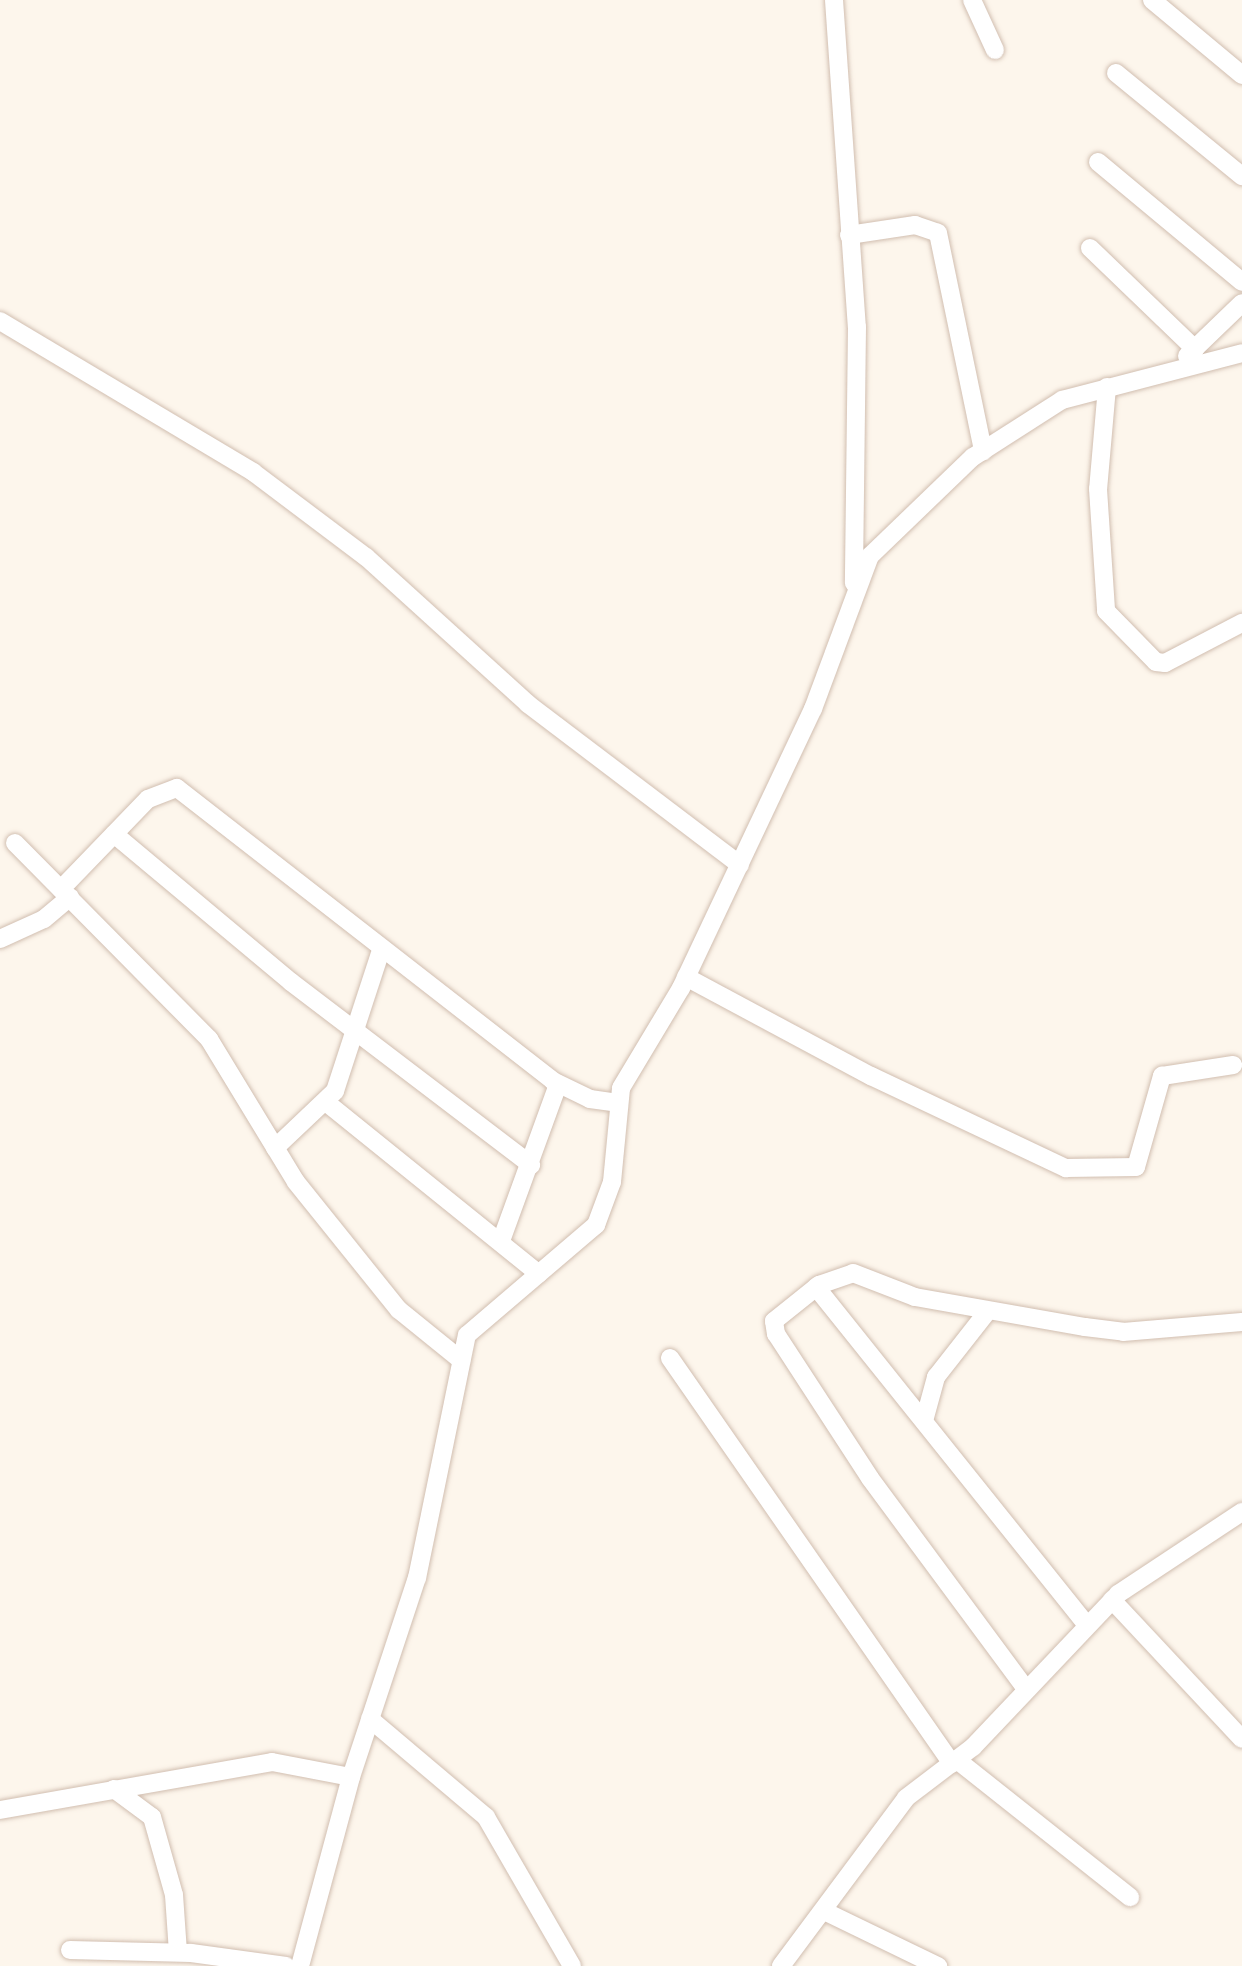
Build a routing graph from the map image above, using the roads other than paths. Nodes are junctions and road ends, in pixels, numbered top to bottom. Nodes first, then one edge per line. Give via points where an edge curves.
1 (834, 0) edge
2 (972, 0) edge
3 (1152, 0) edge
4 (995, 50) dead end
5 (1116, 73) dead end
6 (1242, 75) edge
7 (1098, 162) dead end
8 (1242, 176) edge
9 (850, 235) junction
10 (1090, 248) dead end
11 (1242, 282) edge
12 (1242, 303) edge
13 (0, 320) edge
14 (1195, 349) junction
15 (1242, 352) edge
16 (1169, 374) junction
17 (1107, 387) junction
18 (983, 451) junction
19 (854, 588) junction
20 (1242, 623) edge
21 (114, 834) junction
22 (15, 843) dead end
23 (740, 865) junction
24 (66, 893) junction
25 (0, 939) edge
26 (381, 950) junction
27 (686, 977) junction
28 (356, 1028) junction
29 (1233, 1065) dead end
30 (558, 1084) junction
31 (328, 1103) junction
32 (618, 1103) junction
33 (275, 1148) junction
34 (531, 1164) junction
35 (501, 1241) junction
36 (539, 1274) junction
37 (816, 1287) junction
38 (987, 1312) junction
39 (1242, 1322) edge
40 (670, 1358) dead end
41 (461, 1360) junction
42 (924, 1421) junction
43 (1242, 1512) edge
44 (1112, 1600) junction
45 (1086, 1624) junction
46 (1026, 1688) junction
47 (370, 1719) junction
48 (1242, 1739) edge
49 (955, 1762) junction
50 (352, 1777) junction
51 (114, 1789) junction
52 (0, 1810) edge
53 (1130, 1897) dead end
54 (824, 1911) junction
55 (70, 1950) dead end
56 (178, 1952) junction
57 (286, 1966) edge
58 (300, 1966) edge
59 (572, 1966) edge
60 (781, 1966) edge
61 (938, 1966) edge

1 - 9 street
2 - 4 street
3 - 6 street
5 - 8 street
7 - 11 street
9 - 18 street via 915,225 938,233
9 - 19 street via 857,326
10 - 14 street
12 - 14 street
13 - 23 street via 252,472 366,557 528,704
14 - 16 street
15 - 16 street
16 - 17 street
17 - 18 street via 1062,400
17 - 20 street via 1098,489 1106,611 1164,663
18 - 19 street via 887,532
19 - 23 street via 813,709
21 - 24 street
21 - 26 street via 157,792 177,788
21 - 28 street
22 - 24 street
23 - 27 street
24 - 25 street via 44,919
24 - 33 street via 208,1039
26 - 28 street
26 - 30 street
27 - 29 street via 871,1076 1066,1168 1136,1167 1162,1076
27 - 32 street via 638,1054
28 - 31 street
28 - 34 street
30 - 32 street
30 - 34 street
31 - 33 street
31 - 35 street
32 - 36 street via 605,1205 582,1242
33 - 41 street via 400,1310
34 - 35 street
35 - 36 street
36 - 41 street via 475,1326
37 - 38 street via 854,1273 915,1298
37 - 42 street
37 - 46 street via 777,1316 776,1334 870,1478
38 - 39 street via 1123,1332
38 - 42 street via 936,1377
40 - 49 street
41 - 47 street via 417,1578
42 - 45 street
43 - 44 street
44 - 45 street
44 - 48 street
45 - 46 street
46 - 49 street
47 - 50 street
47 - 59 street via 486,1817
49 - 53 street
49 - 54 street via 906,1798
50 - 51 street via 272,1762
50 - 58 street
51 - 52 street
51 - 56 street via 152,1818 174,1895
54 - 60 street
54 - 61 street
55 - 56 street
56 - 57 street

